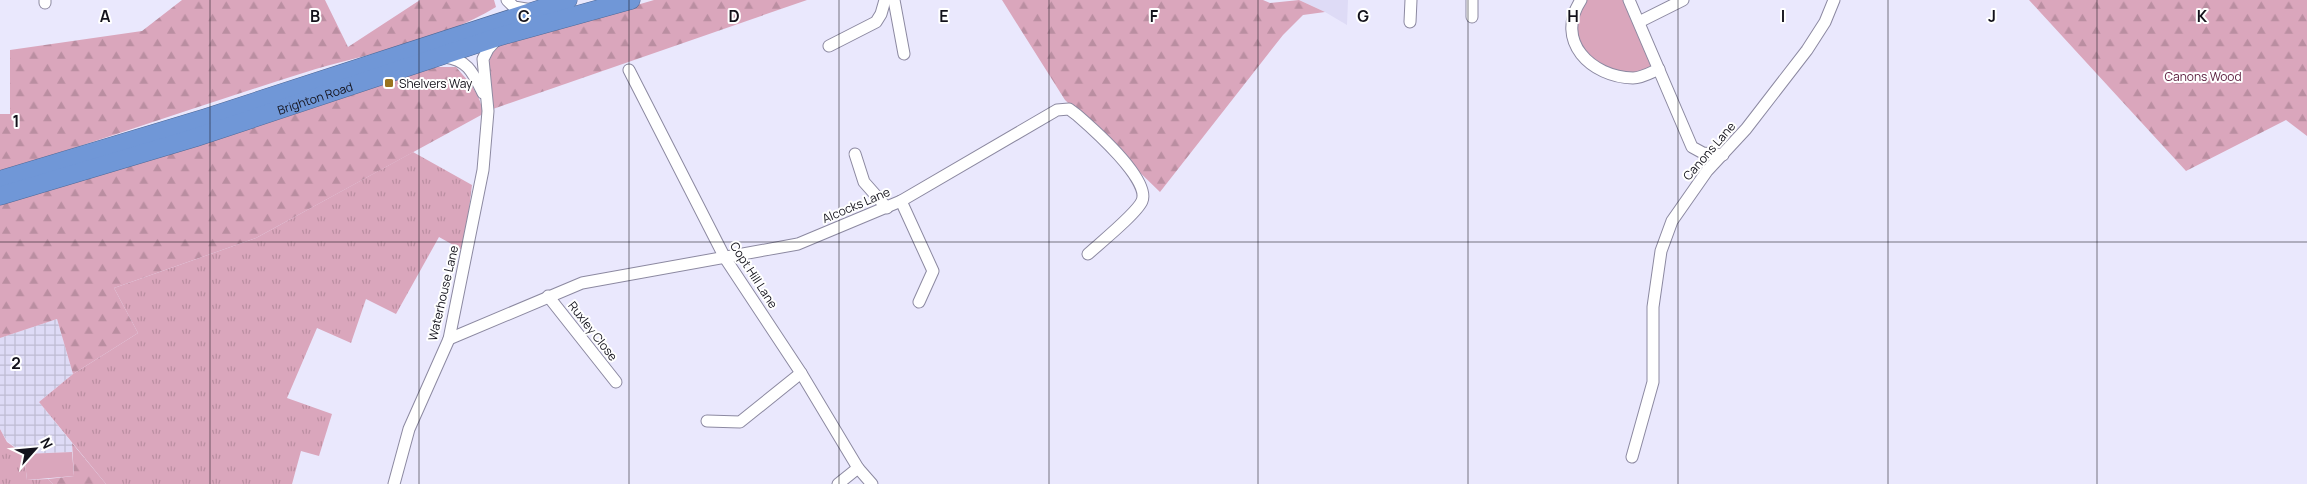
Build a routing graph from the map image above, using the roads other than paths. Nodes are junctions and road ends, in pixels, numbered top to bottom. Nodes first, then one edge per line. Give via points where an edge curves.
1 (507, 0) edge
2 (568, 0) edge
3 (630, 0) edge
4 (884, 0) edge
5 (894, 0) edge
6 (1411, 0) edge
7 (1472, 0) edge
8 (1580, 0) edge
9 (1629, 0) edge
10 (1683, 0) edge
11 (1834, 0) edge
12 (542, 17) junction
13 (1472, 17) dead end
14 (508, 18) junction
15 (1410, 22) dead end
16 (1638, 22) junction
17 (501, 36) junction
18 (829, 46) dead end
19 (904, 54) dead end
20 (441, 56) junction
21 (1659, 69) junction
22 (629, 70) dead end
23 (487, 101) junction
24 (1692, 147) junction
25 (855, 154) dead end
26 (1723, 155) junction
27 (1707, 171) junction
28 (0, 180) edge
29 (0, 196) edge
30 (901, 201) junction
31 (887, 208) junction
32 (1088, 254) dead end
33 (725, 258) junction
34 (548, 296) junction
35 (919, 302) dead end
36 (449, 339) junction
37 (801, 373) junction
38 (616, 382) dead end
39 (707, 421) dead end
40 (1632, 457) dead end
41 (858, 468) junction
42 (394, 484) edge
43 (838, 484) edge
44 (872, 484) edge

1 - 12 street via 514,7
1 - 14 street
2 - 12 highway, Brighton Road
3 - 12 highway, Brighton Road
4 - 18 street via 876,22
5 - 19 street
6 - 15 street
7 - 13 street
8 - 21 street via 1571,32 1584,60 1608,75 1636,78
9 - 16 street
10 - 16 street
11 - 26 street, Canons Lane via 1825,22 1807,50
12 - 14 highway, Brighton Road
12 - 17 highway, Brighton Road
14 - 28 highway, Brighton Road via 205,118
16 - 21 street
17 - 20 highway, Brighton Road
17 - 23 street, Waterhouse Lane via 488,48 483,59
20 - 23 street via 468,66
20 - 29 highway, Brighton Road via 194,138
21 - 24 street
22 - 33 street, Copt Hill Lane
23 - 36 street, Waterhouse Lane via 483,170
24 - 26 street via 1703,153
24 - 27 street
25 - 31 street via 864,182
26 - 27 street, Canons Lane
27 - 40 street, Canons Lane via 1672,221 1661,251 1653,307 1653,382
30 - 31 street, Alcocks Lane
30 - 32 street, Alcocks Lane via 1056,110 1069,109 1131,170 1143,196 1138,207
30 - 35 street via 933,271
31 - 33 street, Alcocks Lane via 798,244
33 - 34 street, Alcocks Lane via 582,283
33 - 37 street, Copt Hill Lane
34 - 36 street, Alcocks Lane
34 - 38 street, Ruxley Close
36 - 42 street, Waterhouse Lane via 409,429
37 - 39 street via 740,422
37 - 41 street, Copt Hill Lane
41 - 43 street
41 - 44 street, Copt Hill Lane

